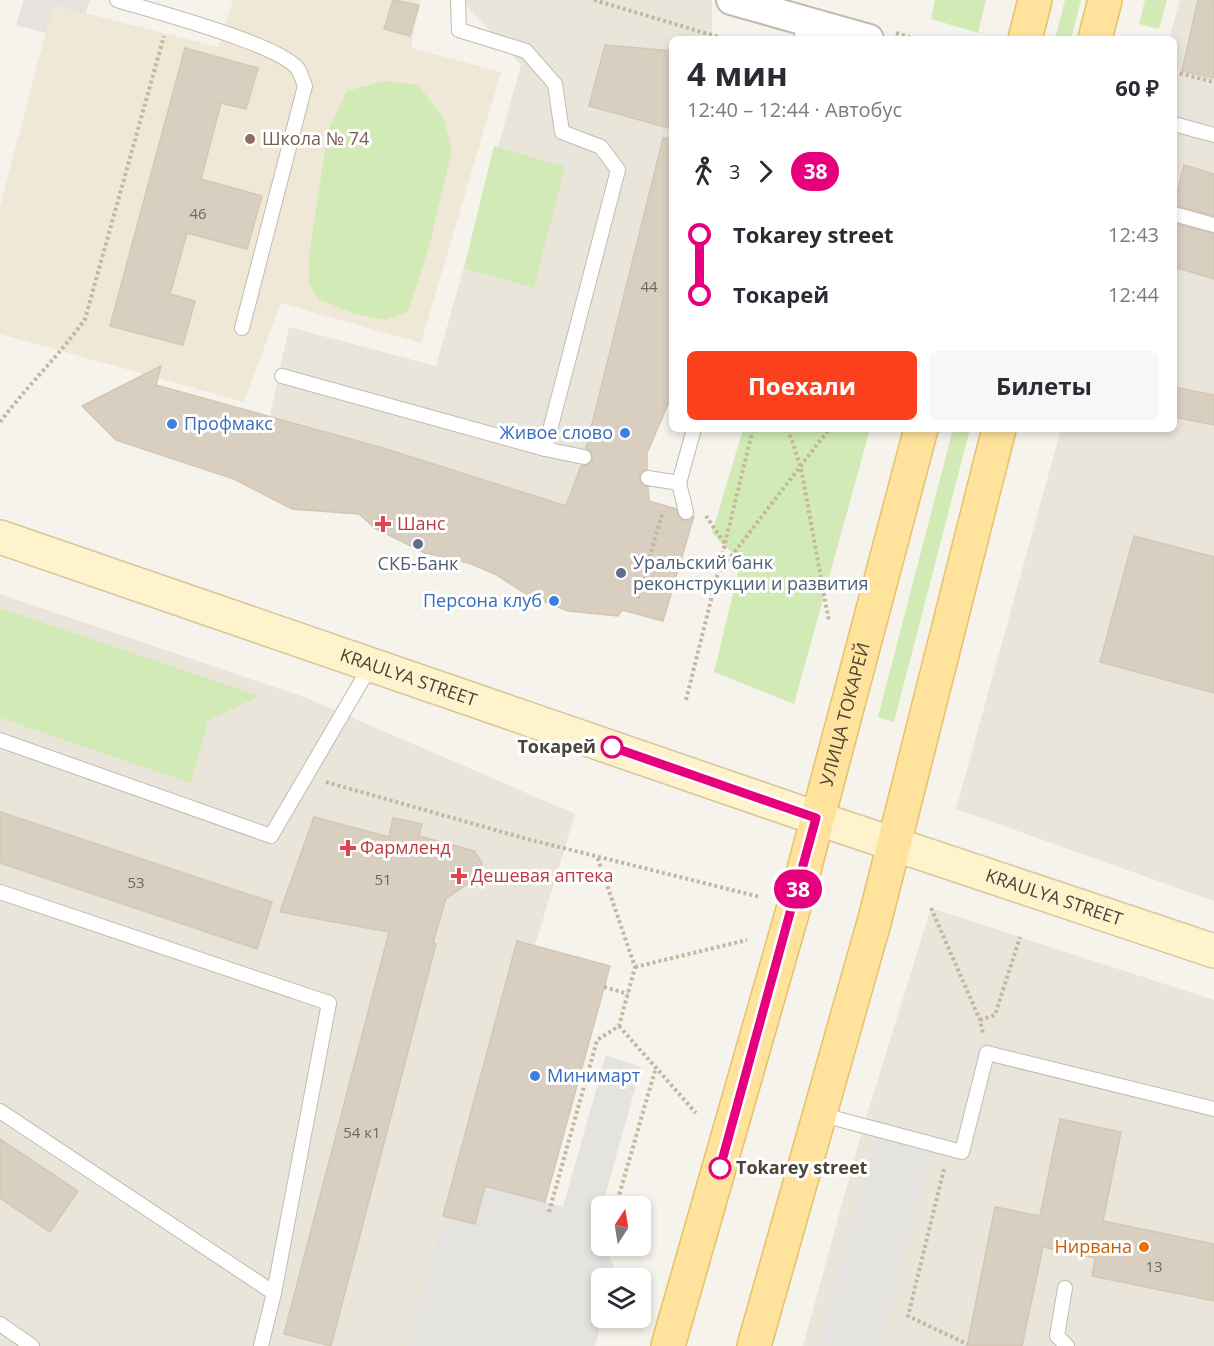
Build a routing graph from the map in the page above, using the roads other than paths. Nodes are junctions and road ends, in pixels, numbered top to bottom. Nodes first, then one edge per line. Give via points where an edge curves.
1 (117, 0) edge
2 (458, 0) edge
3 (731, 0) edge
4 (1035, 0) edge
5 (1105, 0) edge
6 (804, 30) edge
7 (847, 36) edge
8 (1026, 36) edge
9 (1096, 36) edge
10 (1177, 129) edge
11 (1214, 135) edge
12 (1177, 215) edge
13 (1214, 225) edge
14 (242, 328) dead end
15 (282, 376) dead end
16 (693, 432) edge
17 (920, 432) edge
18 (998, 432) edge
19 (544, 449) junction
20 (584, 457) dead end
21 (648, 478) dead end
22 (680, 489) junction
23 (686, 512) dead end
24 (0, 537) edge
25 (372, 665) junction
26 (0, 740) edge
27 (816, 818) junction
28 (894, 844) junction
29 (0, 892) edge
30 (1214, 951) edge
31 (1214, 1109) edge
32 (0, 1111) edge
33 (819, 1114) junction
34 (1065, 1288) dead end
35 (274, 1293) junction
36 (0, 1324) edge
37 (32, 1346) edge
38 (261, 1346) edge
39 (668, 1346) edge
40 (754, 1346) edge
41 (1068, 1346) edge

1 - 14 lane via 203,25 280,55 298,69 305,87
2 - 19 lane via 459,30 526,51 555,84 562,132 601,147 618,170
3 - 6 street
4 - 8 main road
5 - 9 main road
6 - 7 street
10 - 11 lane
12 - 13 lane
15 - 19 lane
16 - 22 lane
17 - 27 main road, УЛИЦА ТОКАРЕЙ
18 - 28 main road
19 - 20 lane
21 - 22 lane
22 - 23 lane
24 - 25 main road, KRAULYA STREET
25 - 26 lane via 271,836
25 - 27 main road, KRAULYA STREET
27 - 28 main road, KRAULYA STREET
27 - 39 main road, УЛИЦА ТОКАРЕЙ
28 - 30 main road, KRAULYA STREET
28 - 33 main road
29 - 35 lane via 329,1003
31 - 33 lane via 987,1053 962,1152
32 - 35 lane
33 - 40 main road
34 - 41 lane via 1057,1336
35 - 38 lane
36 - 37 lane

